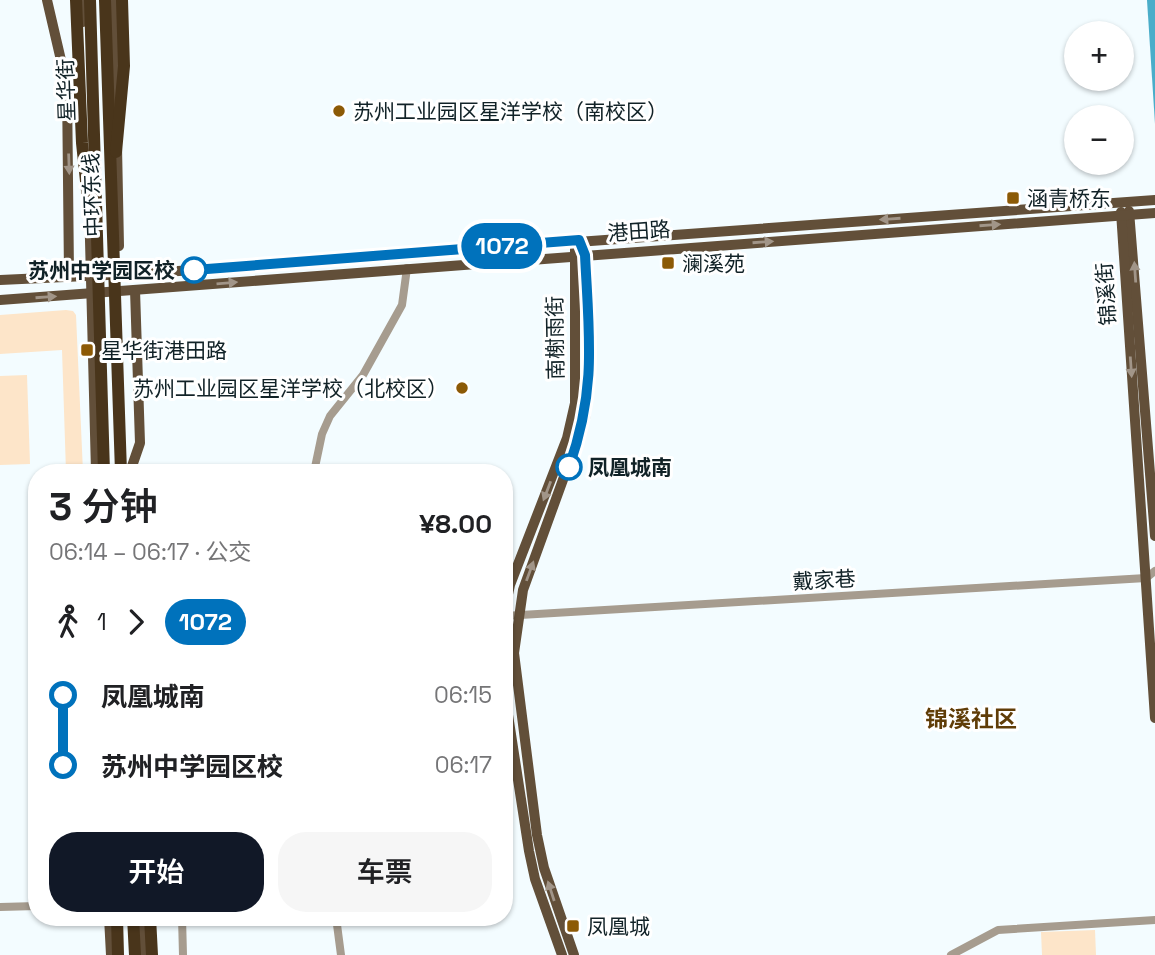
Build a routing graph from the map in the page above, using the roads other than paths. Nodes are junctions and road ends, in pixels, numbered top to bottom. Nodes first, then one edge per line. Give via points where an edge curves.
1 (47, 0) edge
2 (76, 0) edge
3 (82, 0) edge
4 (90, 0) edge
5 (105, 0) edge
6 (112, 0) edge
7 (122, 0) edge
8 (1154, 200) edge
9 (1125, 202) junction
10 (111, 208) junction
11 (89, 210) junction
12 (1155, 214) edge
13 (1125, 216) junction
14 (579, 240) junction
15 (585, 255) junction
16 (573, 256) junction
17 (407, 268) junction
18 (69, 274) junction
19 (90, 274) junction
20 (120, 274) junction
21 (0, 280) edge
22 (135, 290) junction
23 (121, 291) junction
24 (91, 293) junction
25 (0, 300) edge
26 (96, 464) edge
27 (104, 464) edge
28 (121, 464) edge
29 (128, 464) edge
30 (131, 464) edge
31 (316, 464) edge
32 (1155, 536) edge
33 (513, 577) edge
34 (1152, 578) edge
35 (513, 615) edge
36 (517, 615) junction
37 (1155, 718) edge
38 (513, 747) edge
39 (28, 906) edge
40 (0, 907) edge
41 (1155, 920) edge
42 (109, 926) edge
43 (117, 926) edge
44 (134, 926) edge
45 (141, 926) edge
46 (150, 926) edge
47 (182, 926) edge
48 (337, 926) edge
49 (111, 955) edge
50 (118, 955) edge
51 (135, 955) edge
52 (142, 955) edge
53 (152, 955) edge
54 (183, 955) edge
55 (341, 955) edge
56 (562, 955) edge
57 (574, 955) edge
58 (951, 955) edge

1 -> 18 main road via 66,86
2 - 11 highway
3 - 11 main road, 星华街
4 - 27 highway, 中环东线, bridge
5 - 10 highway, 中环东线, bridge
6 - 20 main road
7 - 10 highway, bridge via 124,66
8 - 9 main road, 港田路
9 - 13 main road, 锦溪街
9 -> 14 main road, 港田路
10 - 28 highway, 中环东线, bridge
11 - 19 main road, 星华街
12 - 13 main road, 港田路
15 -> 13 main road, 港田路
32 -> 13 main road, 锦溪街
13 -> 34 main road, 锦溪街
14 - 15 main road, 南榭雨街
14 - 16 main road, 南榭雨街
14 - 20 main road, 港田路
15 - 16 main road, 港田路
36 -> 15 main road, 南榭雨街 via 585,419 590,366
16 - 17 main road, 港田路
16 -> 33 main road, 南榭雨街 via 575,403 567,438
22 -> 17 main road, 港田路
17 - 31 street via 402,305 363,375 330,416
18 - 19 main road, 港田路
18 - 21 main road, 港田路
19 - 20 main road, 港田路
19 - 24 main road, 星华街
20 - 23 main road
22 - 23 main road, 港田路
22 - 30 main road via 140,443
23 - 24 main road, 港田路
23 - 29 main road
25 -> 24 main road, 港田路
24 - 26 main road, 星华街
34 - 36 street, 戴家巷
34 - 37 main road, 锦溪街
35 - 36 street, 戴家巷
57 -> 36 main road, 南榭雨街 via 537,835 515,681
38 - 56 main road via 535,879
39 - 40 street
41 - 58 street via 998,930
42 - 49 main road
43 - 50 highway
44 - 51 highway
45 - 52 main road
46 - 53 highway
47 - 54 street
48 - 55 street

